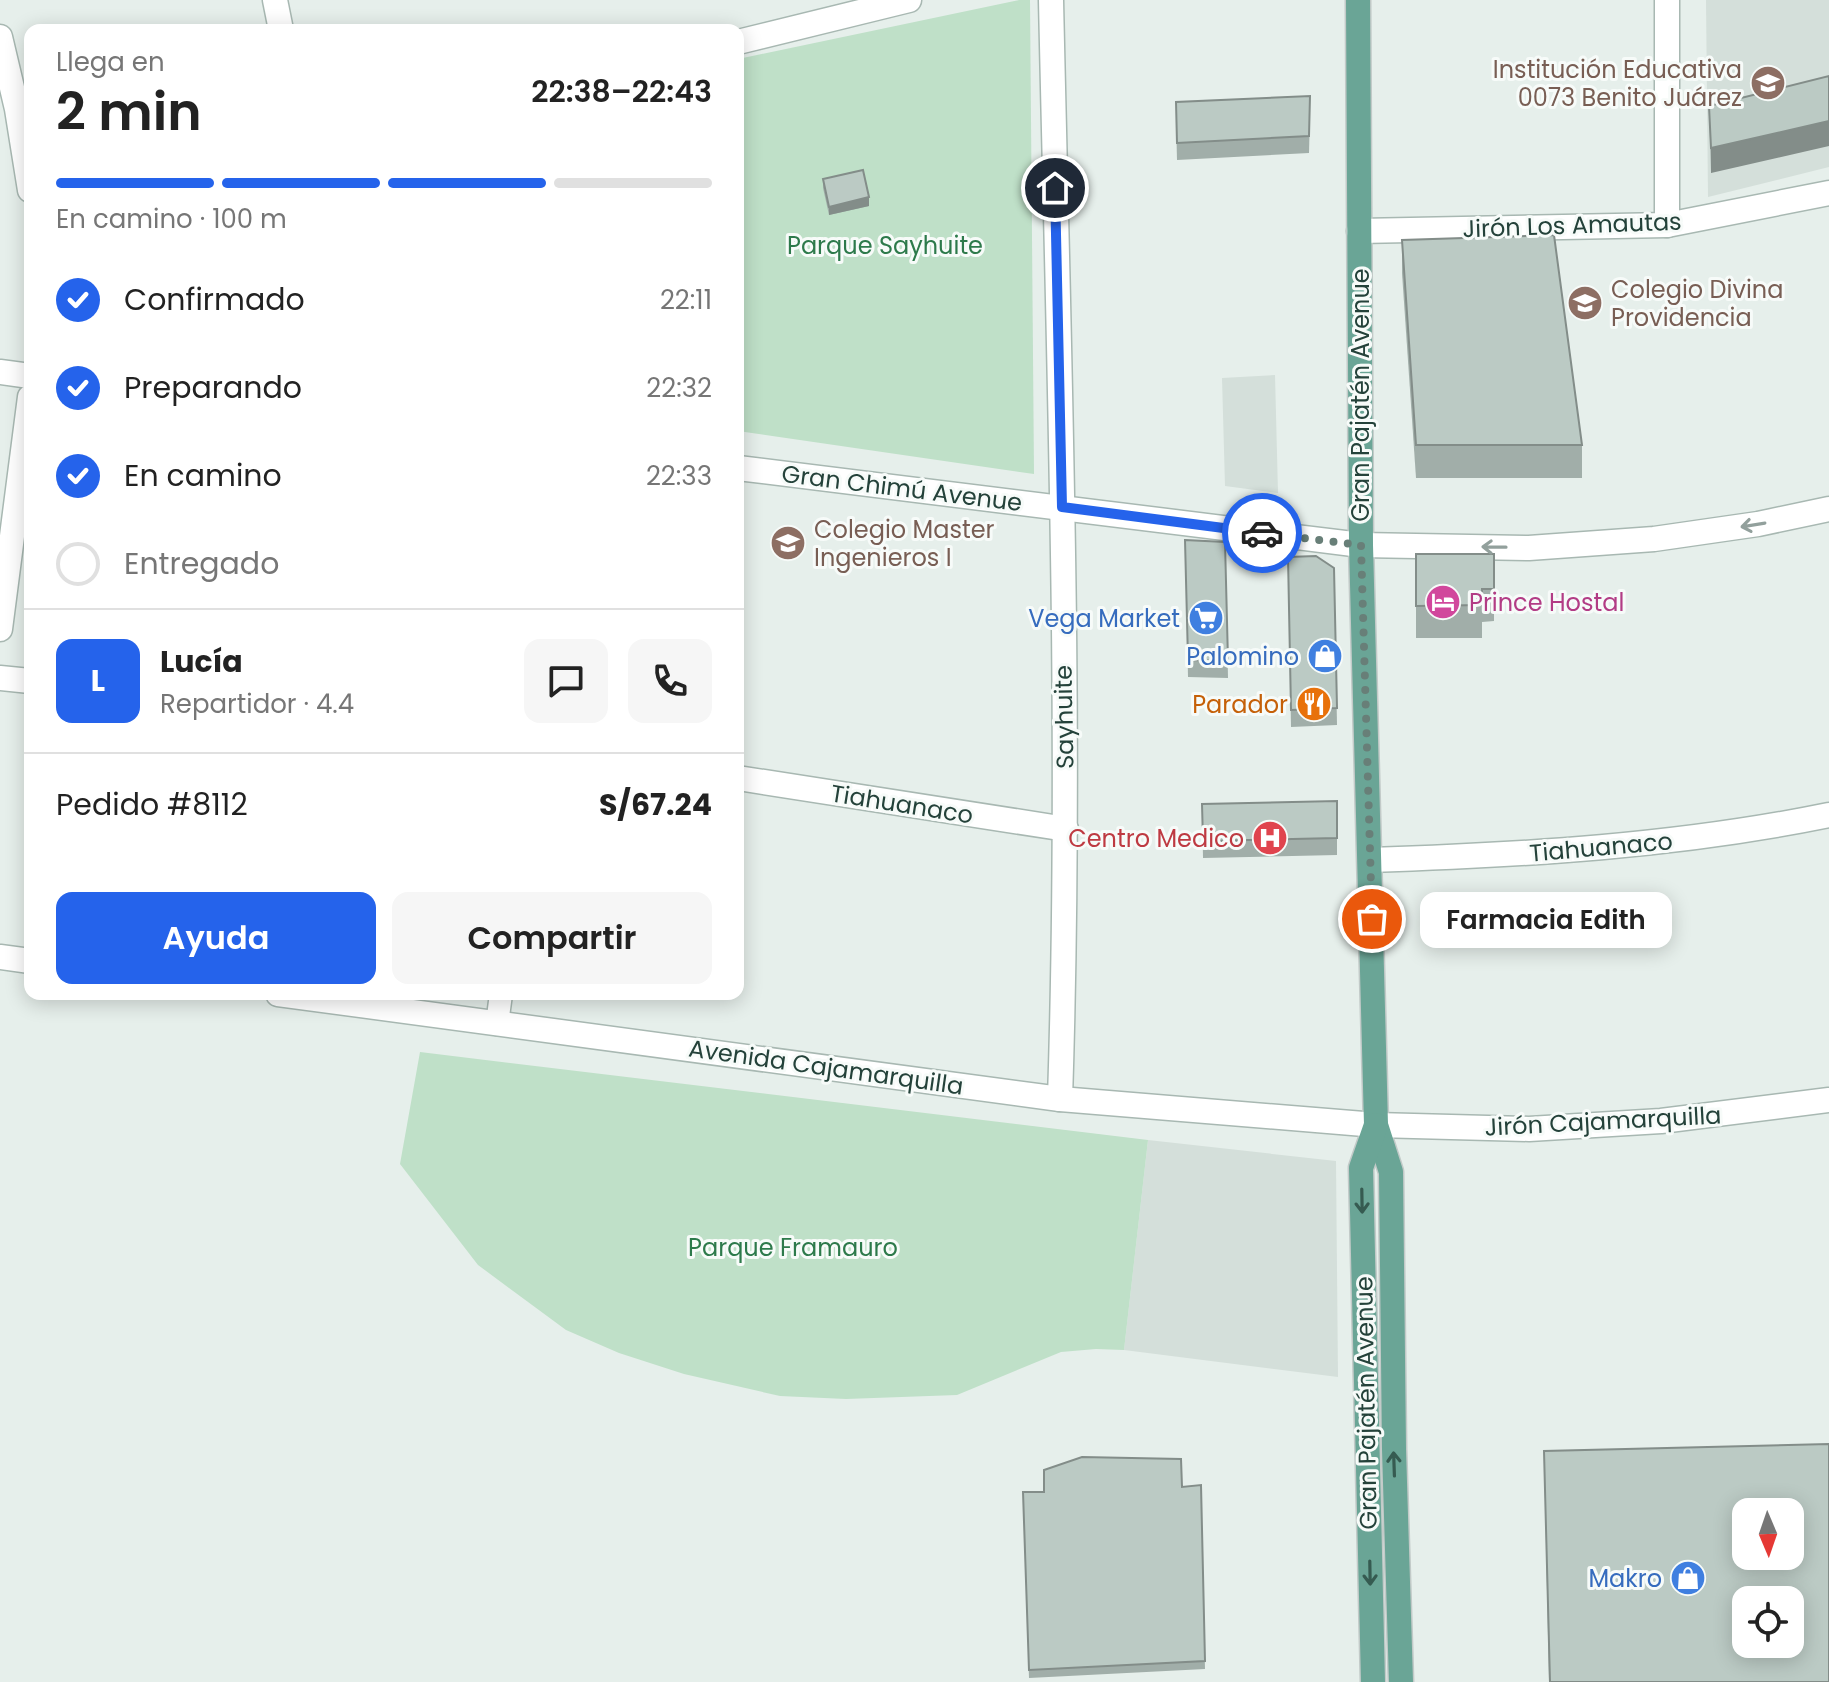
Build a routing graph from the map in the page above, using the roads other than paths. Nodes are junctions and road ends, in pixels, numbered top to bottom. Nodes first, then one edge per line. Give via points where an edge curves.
1 (275, 0) edge
2 (909, 0) edge
3 (1051, 0) edge
4 (1358, 0) edge
5 (1667, 0) edge
6 (280, 24) edge
7 (0, 37) edge
8 (744, 41) edge
9 (24, 153) edge
10 (1829, 193) edge
11 (1667, 225) junction
12 (1359, 231) junction
13 (0, 372) edge
14 (24, 375) edge
15 (24, 443) edge
16 (744, 469) edge
17 (1062, 507) junction
18 (1829, 509) edge
19 (1361, 545) junction
20 (0, 629) edge
21 (0, 678) edge
22 (24, 680) edge
23 (744, 779) edge
24 (1829, 815) edge
25 (1066, 829) junction
26 (1370, 860) junction
27 (0, 957) edge
28 (24, 960) edge
29 (322, 1000) edge
30 (500, 1000) edge
31 (497, 1024) junction
32 (1060, 1099) junction
33 (1829, 1100) edge
34 (1376, 1125) junction
35 (1373, 1682) edge
36 (1401, 1682) edge

1 - 6 street
2 - 8 street
3 - 17 street, Sayhuite
4 - 12 main road, Gran Pajatén Avenue
5 - 11 street
7 - 9 street
10 - 11 street, Jirón Los Amautas
11 - 12 street, Jirón Los Amautas
12 - 19 main road, Gran Pajatén Avenue
13 - 14 street
15 - 20 street
16 - 17 street, Gran Chimú Avenue
17 - 19 street, Gran Chimú Avenue
17 - 25 street, Sayhuite
18 -> 19 street, Gran Chimú Avenue via 1623,541 1529,548
19 - 26 main road, Gran Pajatén Avenue
21 - 22 street
23 - 25 street, Tiahuanaco
24 - 26 street, Tiahuanaco via 1652,844
25 - 32 street, Sayhuite
26 - 34 main road, Gran Pajatén Avenue
27 - 28 street
29 - 31 street, Avenida Cajamarquilla
30 - 31 street
31 - 32 street, Avenida Cajamarquilla
32 - 34 street, Avenida Cajamarquilla
33 - 34 street, Jirón Cajamarquilla via 1661,1121 1529,1129
34 -> 35 main road, Gran Pajatén Avenue via 1361,1168
36 -> 34 main road, Gran Pajatén Avenue via 1391,1172

